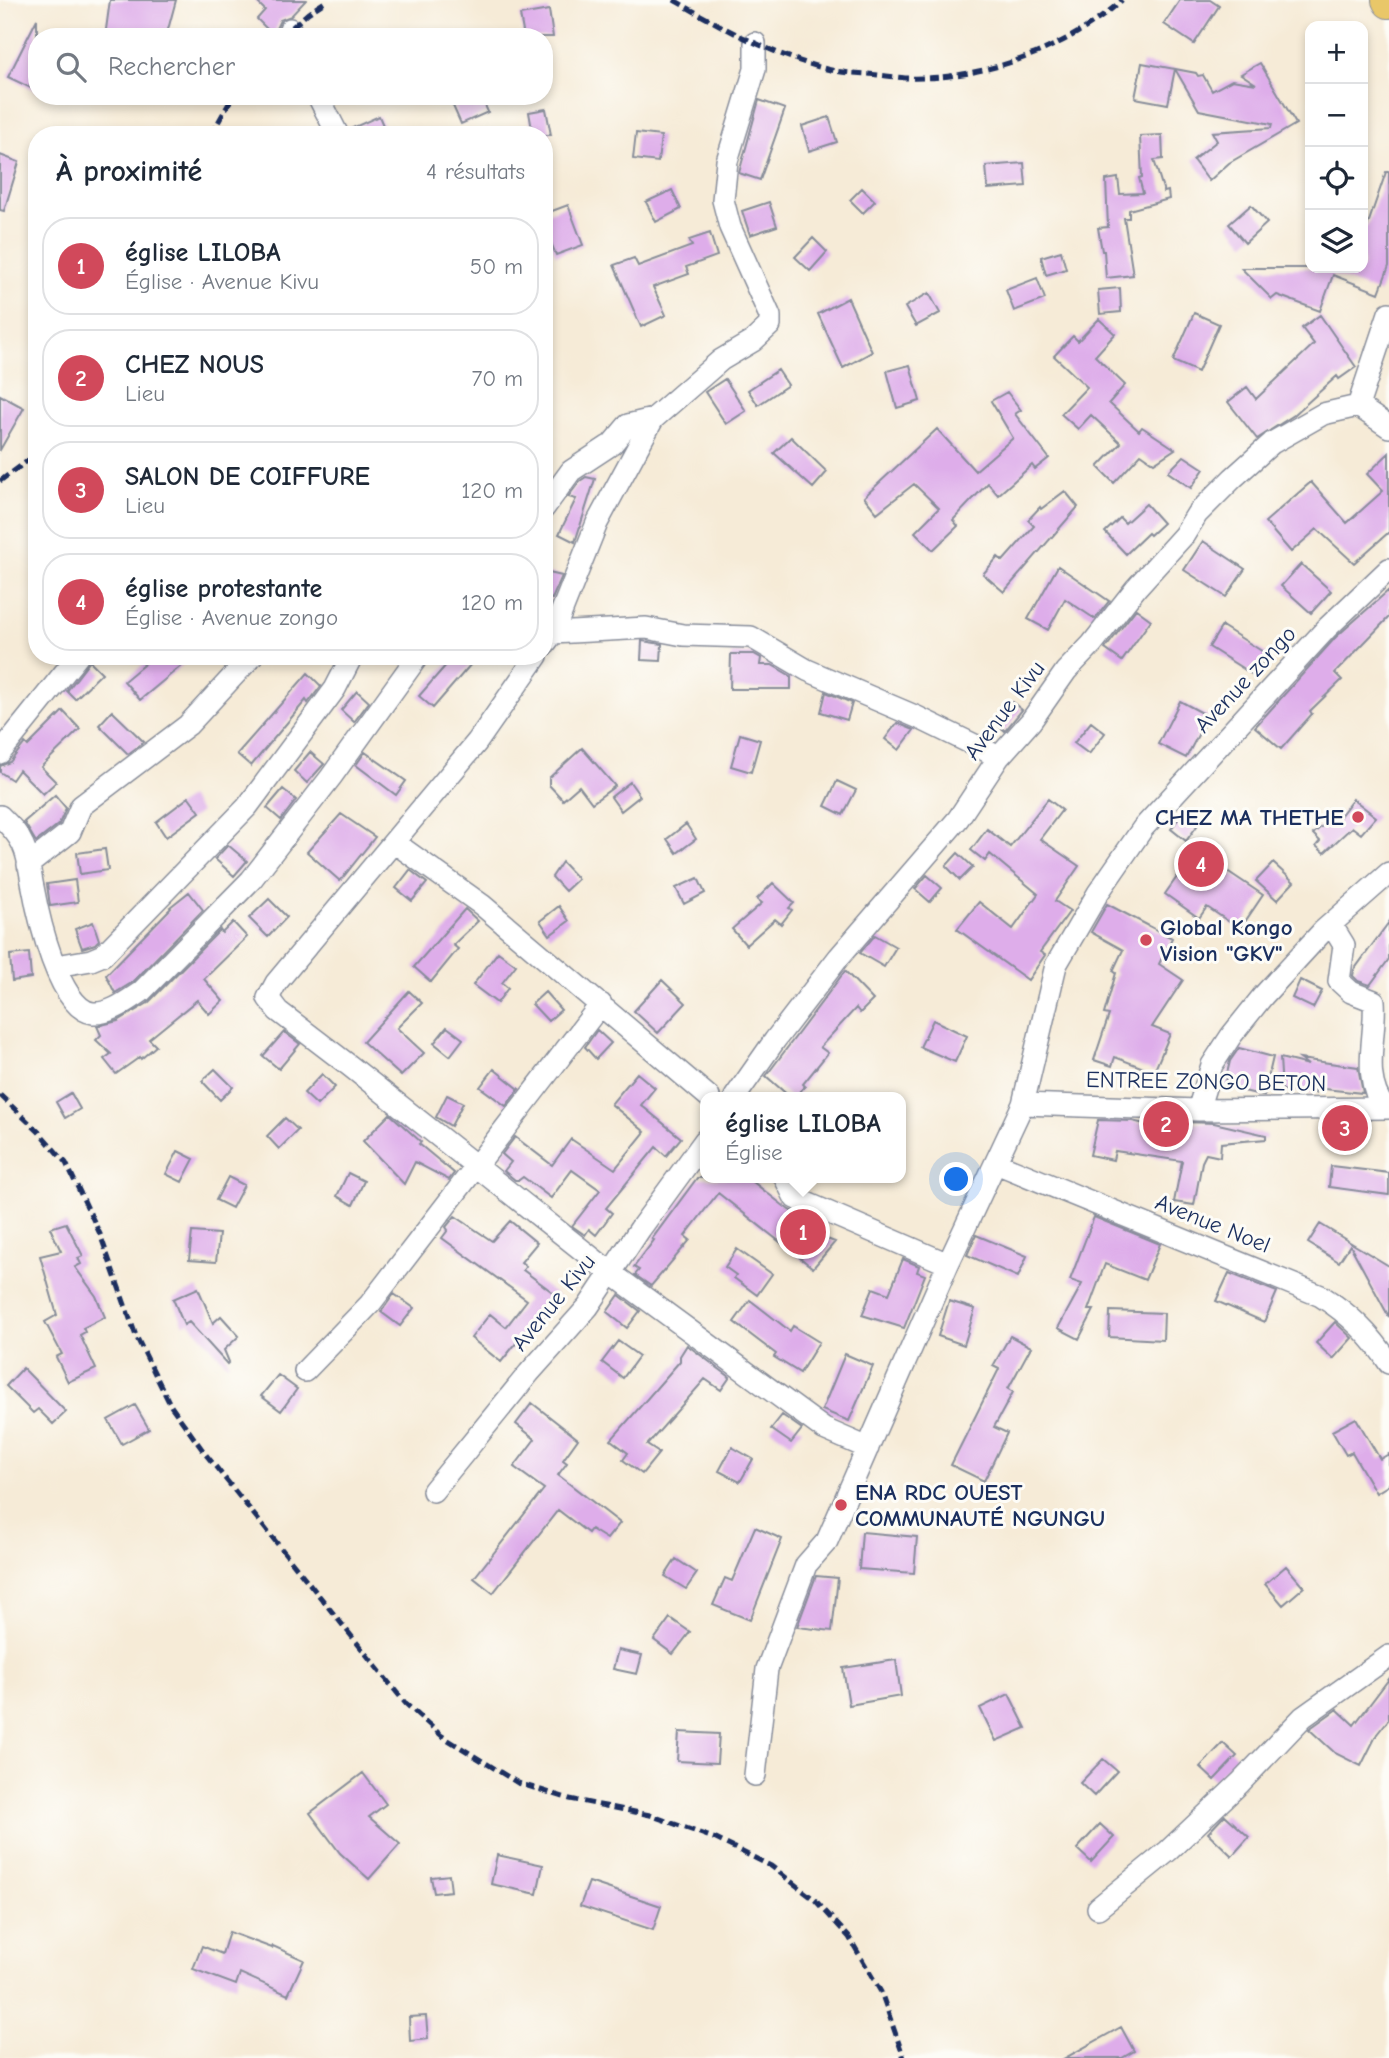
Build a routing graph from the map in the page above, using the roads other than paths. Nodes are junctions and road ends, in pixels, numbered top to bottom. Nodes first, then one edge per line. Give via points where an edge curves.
1 (755, 43) dead end
2 (323, 105) edge
3 (333, 126) edge
4 (1389, 313) edge
5 (1358, 406) junction
6 (653, 419) junction
7 (1389, 428) edge
8 (553, 496) edge
9 (1389, 569) edge
10 (553, 627) edge
11 (553, 638) edge
12 (70, 665) edge
13 (245, 665) edge
14 (348, 665) edge
15 (412, 665) edge
16 (531, 665) edge
17 (0, 753) edge
18 (999, 757) junction
19 (0, 816) edge
20 (395, 842) junction
21 (28, 865) junction
22 (1389, 873) edge
23 (1331, 924) junction
24 (56, 966) junction
25 (601, 1004) junction
26 (703, 1092) edge
27 (739, 1092) edge
28 (1023, 1104) junction
29 (1387, 1108) edge
30 (1198, 1110) junction
31 (700, 1147) edge
32 (996, 1163) junction
33 (475, 1167) junction
34 (788, 1183) edge
35 (948, 1264) junction
36 (611, 1273) junction
37 (1389, 1363) edge
38 (305, 1371) dead end
39 (868, 1448) junction
40 (433, 1491) dead end
41 (1389, 1656) edge
42 (755, 1775) dead end
43 (1098, 1908) dead end

1 - 6 street via 755,69 727,161 723,200 771,325 721,360
2 - 3 street
4 - 5 street
5 - 7 street
5 - 18 street, Avenue Kivu via 1323,414 1294,429 1233,478 1197,514
6 - 8 street via 628,425 611,444 571,471
6 - 10 street via 597,523
9 - 28 street, Avenue zongo via 1327,628 1143,828 1098,893 1056,965
11 - 18 street via 646,628 683,635 751,637 807,670
12 - 17 street
13 - 21 street via 188,725 80,806 69,832
14 - 24 street via 335,690 269,779 196,860 103,955
15 - 24 street via 251,880 141,992 123,1004 93,1013 71,999
16 - 20 street via 477,742
18 - 27 street, Avenue Kivu via 958,818 839,957
19 - 21 street via 19,838
20 - 25 street via 482,905
20 - 33 street via 268,998 278,1012
21 - 24 street via 44,937
22 - 23 street
23 - 29 street via 1344,944 1339,981 1374,1001 1370,1054 1378,1100
23 - 30 street via 1231,1037 1212,1066
25 - 26 street
25 - 33 street
28 - 30 street, ENTREE ZONGO BETON
28 - 32 street, Avenue zongo
29 - 30 street, ENTREE ZONGO BETON
31 - 36 street, Avenue Kivu
32 - 35 street, Avenue zongo
32 - 37 street, Avenue Noel via 1321,1296 1362,1330
33 - 36 street
33 - 38 street via 370,1304
34 - 35 street via 795,1198
35 - 39 street, Avenue zongo
36 - 39 street via 824,1429
36 - 40 street, Avenue Kivu via 588,1307
39 - 42 street, Avenue zongo via 827,1541 806,1565 767,1669
41 - 43 street via 1303,1717 1168,1851

